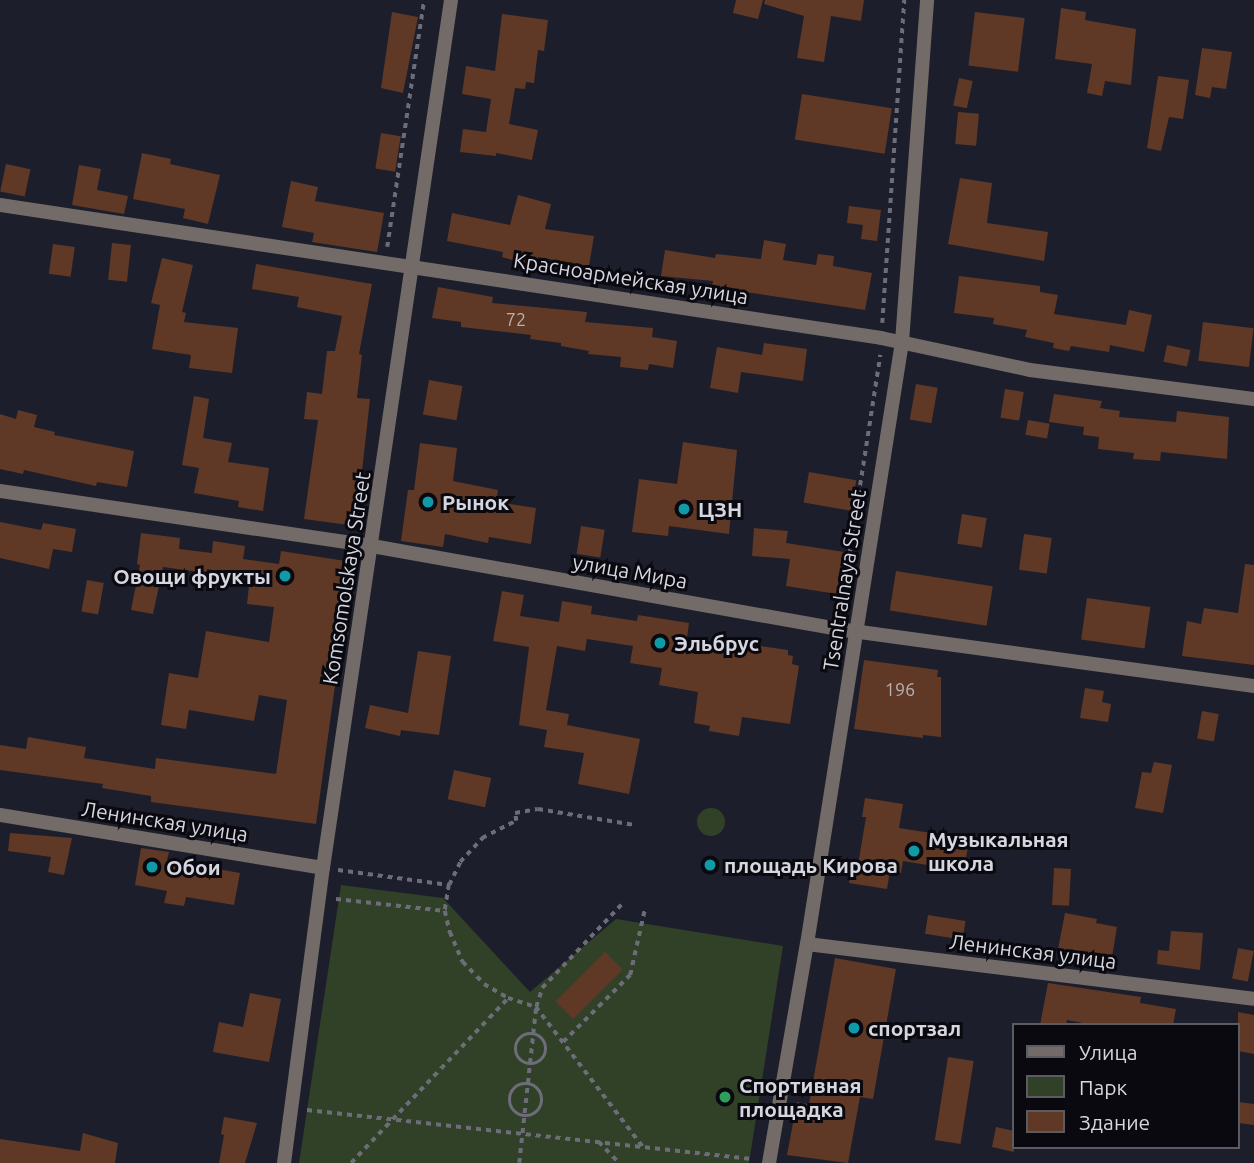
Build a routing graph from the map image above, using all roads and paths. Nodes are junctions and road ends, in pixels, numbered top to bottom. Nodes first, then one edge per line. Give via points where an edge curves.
1 (424, 0) edge
2 (451, 0) edge
3 (904, 0) edge
4 (927, 0) edge
5 (0, 205) edge
6 (385, 261) junction
7 (413, 265) junction
8 (881, 338) junction
9 (902, 342) junction
10 (1254, 399) edge
11 (0, 491) edge
12 (372, 547) junction
13 (838, 629) junction
14 (858, 632) junction
15 (1254, 686) edge
16 (0, 815) edge
17 (635, 825) dead end
18 (323, 868) junction
19 (449, 885) junction
20 (319, 897) junction
21 (622, 904) dead end
22 (645, 908) dead end
23 (445, 911) junction
24 (807, 944) junction
25 (508, 998) junction
26 (1254, 999) edge
27 (536, 1007) junction
28 (534, 1034) junction
29 (563, 1042) junction
30 (530, 1064) junction
31 (528, 1083) junction
32 (307, 1110) dead end
33 (525, 1116) junction
34 (394, 1120) junction
35 (523, 1134) junction
36 (599, 1142) junction
37 (643, 1147) junction
38 (749, 1159) dead end
39 (284, 1163) edge
40 (351, 1163) edge
41 (519, 1163) edge
42 (620, 1163) edge
43 (769, 1163) edge

1 - 6 path
2 - 7 street, Komsomolskaya Street
3 - 8 path
4 - 9 street, Tsentralnaya Street
5 - 6 street, Красноармейская улица
6 - 7 street, Красноармейская улица
7 - 8 street, Красноармейская улица
7 - 12 street, Komsomolskaya Street
8 - 9 street, Красноармейская улица
8 - 13 path
9 - 10 street, Красноармейская улица via 1030,370
9 - 14 street, Tsentralnaya Street
11 - 12 street, улица Мира
12 - 13 street, улица Мира
12 - 18 street, Komsomolskaya Street
13 - 14 street, улица Мира
14 - 15 street, улица Мира
14 - 24 street, Tsentralnaya Street
16 - 18 street, Ленинская улица
17 - 19 path via 538,809 515,813 516,821 482,838 460,862
18 - 19 path
18 - 20 street, Komsomolskaya Street
19 - 23 path
20 - 23 path
20 - 39 street, Komsomolskaya Street
21 - 27 path via 542,988
22 - 29 path via 630,975
23 - 25 path via 463,961 484,984
24 - 26 street, Ленинская улица
24 - 43 street, Tsentralnaya Street
25 - 27 path
25 - 34 path
27 - 28 path
27 - 29 path
28 - 30 path
28 - 30 path via 543,1039 546,1050 541,1060
28 - 30 path via 522,1036 515,1047 519,1059
29 - 37 path
30 - 31 path
31 - 33 path
31 - 33 path via 540,1091 542,1105
31 - 33 path via 516,1087 510,1098 514,1111
32 - 34 path
33 - 35 path
34 - 35 path
34 - 40 path
35 - 36 path
35 - 41 path
36 - 37 path
36 - 42 path
37 - 38 path

